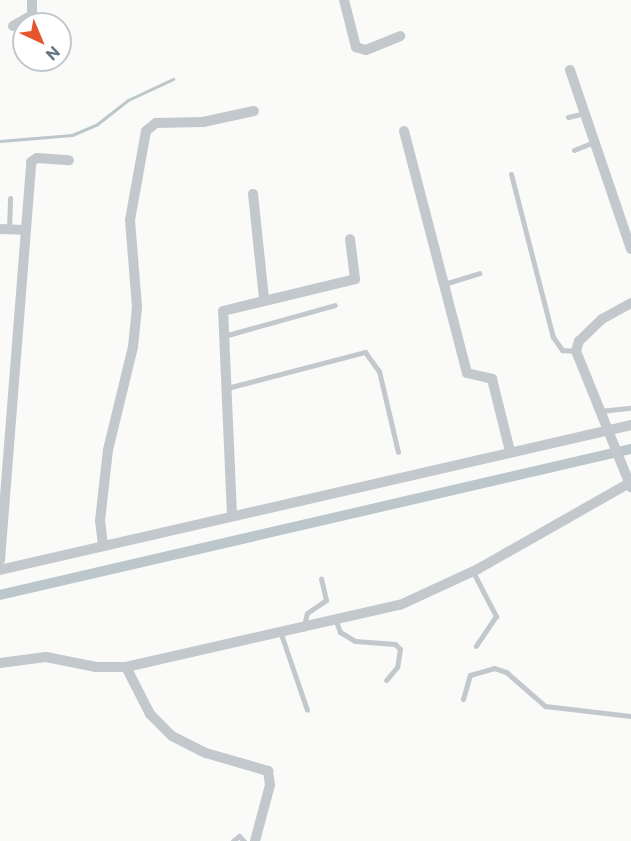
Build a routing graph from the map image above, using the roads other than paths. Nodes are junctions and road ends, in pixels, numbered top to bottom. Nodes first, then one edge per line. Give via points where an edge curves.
1 (344, 0) edge
2 (400, 36) dead end
3 (570, 70) dead end
4 (254, 111) dead end
5 (585, 113) junction
6 (568, 117) dead end
7 (404, 131) dead end
8 (595, 142) junction
9 (573, 150) dead end
10 (69, 160) dead end
11 (511, 174) dead end
12 (253, 194) dead end
13 (10, 198) dead end
14 (5, 230) edge
15 (25, 230) junction
16 (350, 239) dead end
17 (631, 249) edge
18 (479, 273) dead end
19 (444, 284) junction
20 (264, 299) junction
21 (631, 303) edge
22 (335, 305) dead end
23 (222, 336) junction
24 (576, 351) junction
25 (227, 388) junction
26 (631, 408) edge
27 (599, 411) junction
28 (631, 425) edge
29 (608, 430) junction
30 (398, 452) dead end
31 (510, 452) junction
32 (631, 484) edge
33 (232, 515) junction
34 (103, 545) junction
35 (0, 557) edge
36 (0, 570) edge
37 (473, 572) junction
38 (321, 579) dead end
39 (336, 621) junction
40 (303, 629) junction
41 (281, 634) junction
42 (476, 646) dead end
43 (0, 662) edge
44 (126, 667) junction
45 (386, 680) dead end
46 (463, 699) dead end
47 (307, 710) dead end
48 (631, 716) edge
49 (233, 841) edge
50 (244, 841) edge
51 (255, 841) edge

1 - 2 street via 357,47 366,50
3 - 5 street
4 - 34 street via 203,122 156,123 146,131 130,220 137,307 133,347 108,450 100,521
5 - 6 lane
5 - 8 street
7 - 19 street
8 - 9 lane
8 - 17 street
10 - 15 street via 37,158 31,162
11 - 24 lane via 553,337 562,350
12 - 20 street
13 - 14 lane
14 - 15 street
15 - 35 street
16 - 20 street via 354,279
18 - 19 lane
19 - 31 street via 467,372 492,378
20 - 23 street via 227,307 221,317
21 - 24 street via 602,320 579,341
22 - 23 lane
23 - 25 street
24 - 27 street
25 - 30 lane via 365,352 379,371
25 - 33 street
26 - 27 lane
27 - 29 street
28 - 29 street
29 - 31 street
29 - 32 street
31 - 33 street
32 - 37 street
33 - 34 street
34 - 36 street
37 - 39 street via 400,604
37 - 42 lane via 496,616
38 - 40 lane via 326,600 306,613
39 - 40 street
39 - 45 lane via 340,632 355,641 386,643 400,649 397,667
40 - 41 street
41 - 44 street
41 - 47 lane
43 - 44 street via 46,657 96,667
44 - 51 street via 150,714 172,736 206,753 268,771 270,785
46 - 48 lane via 470,675 494,668 506,672 534,698 555,710
49 - 50 lane via 239,836

